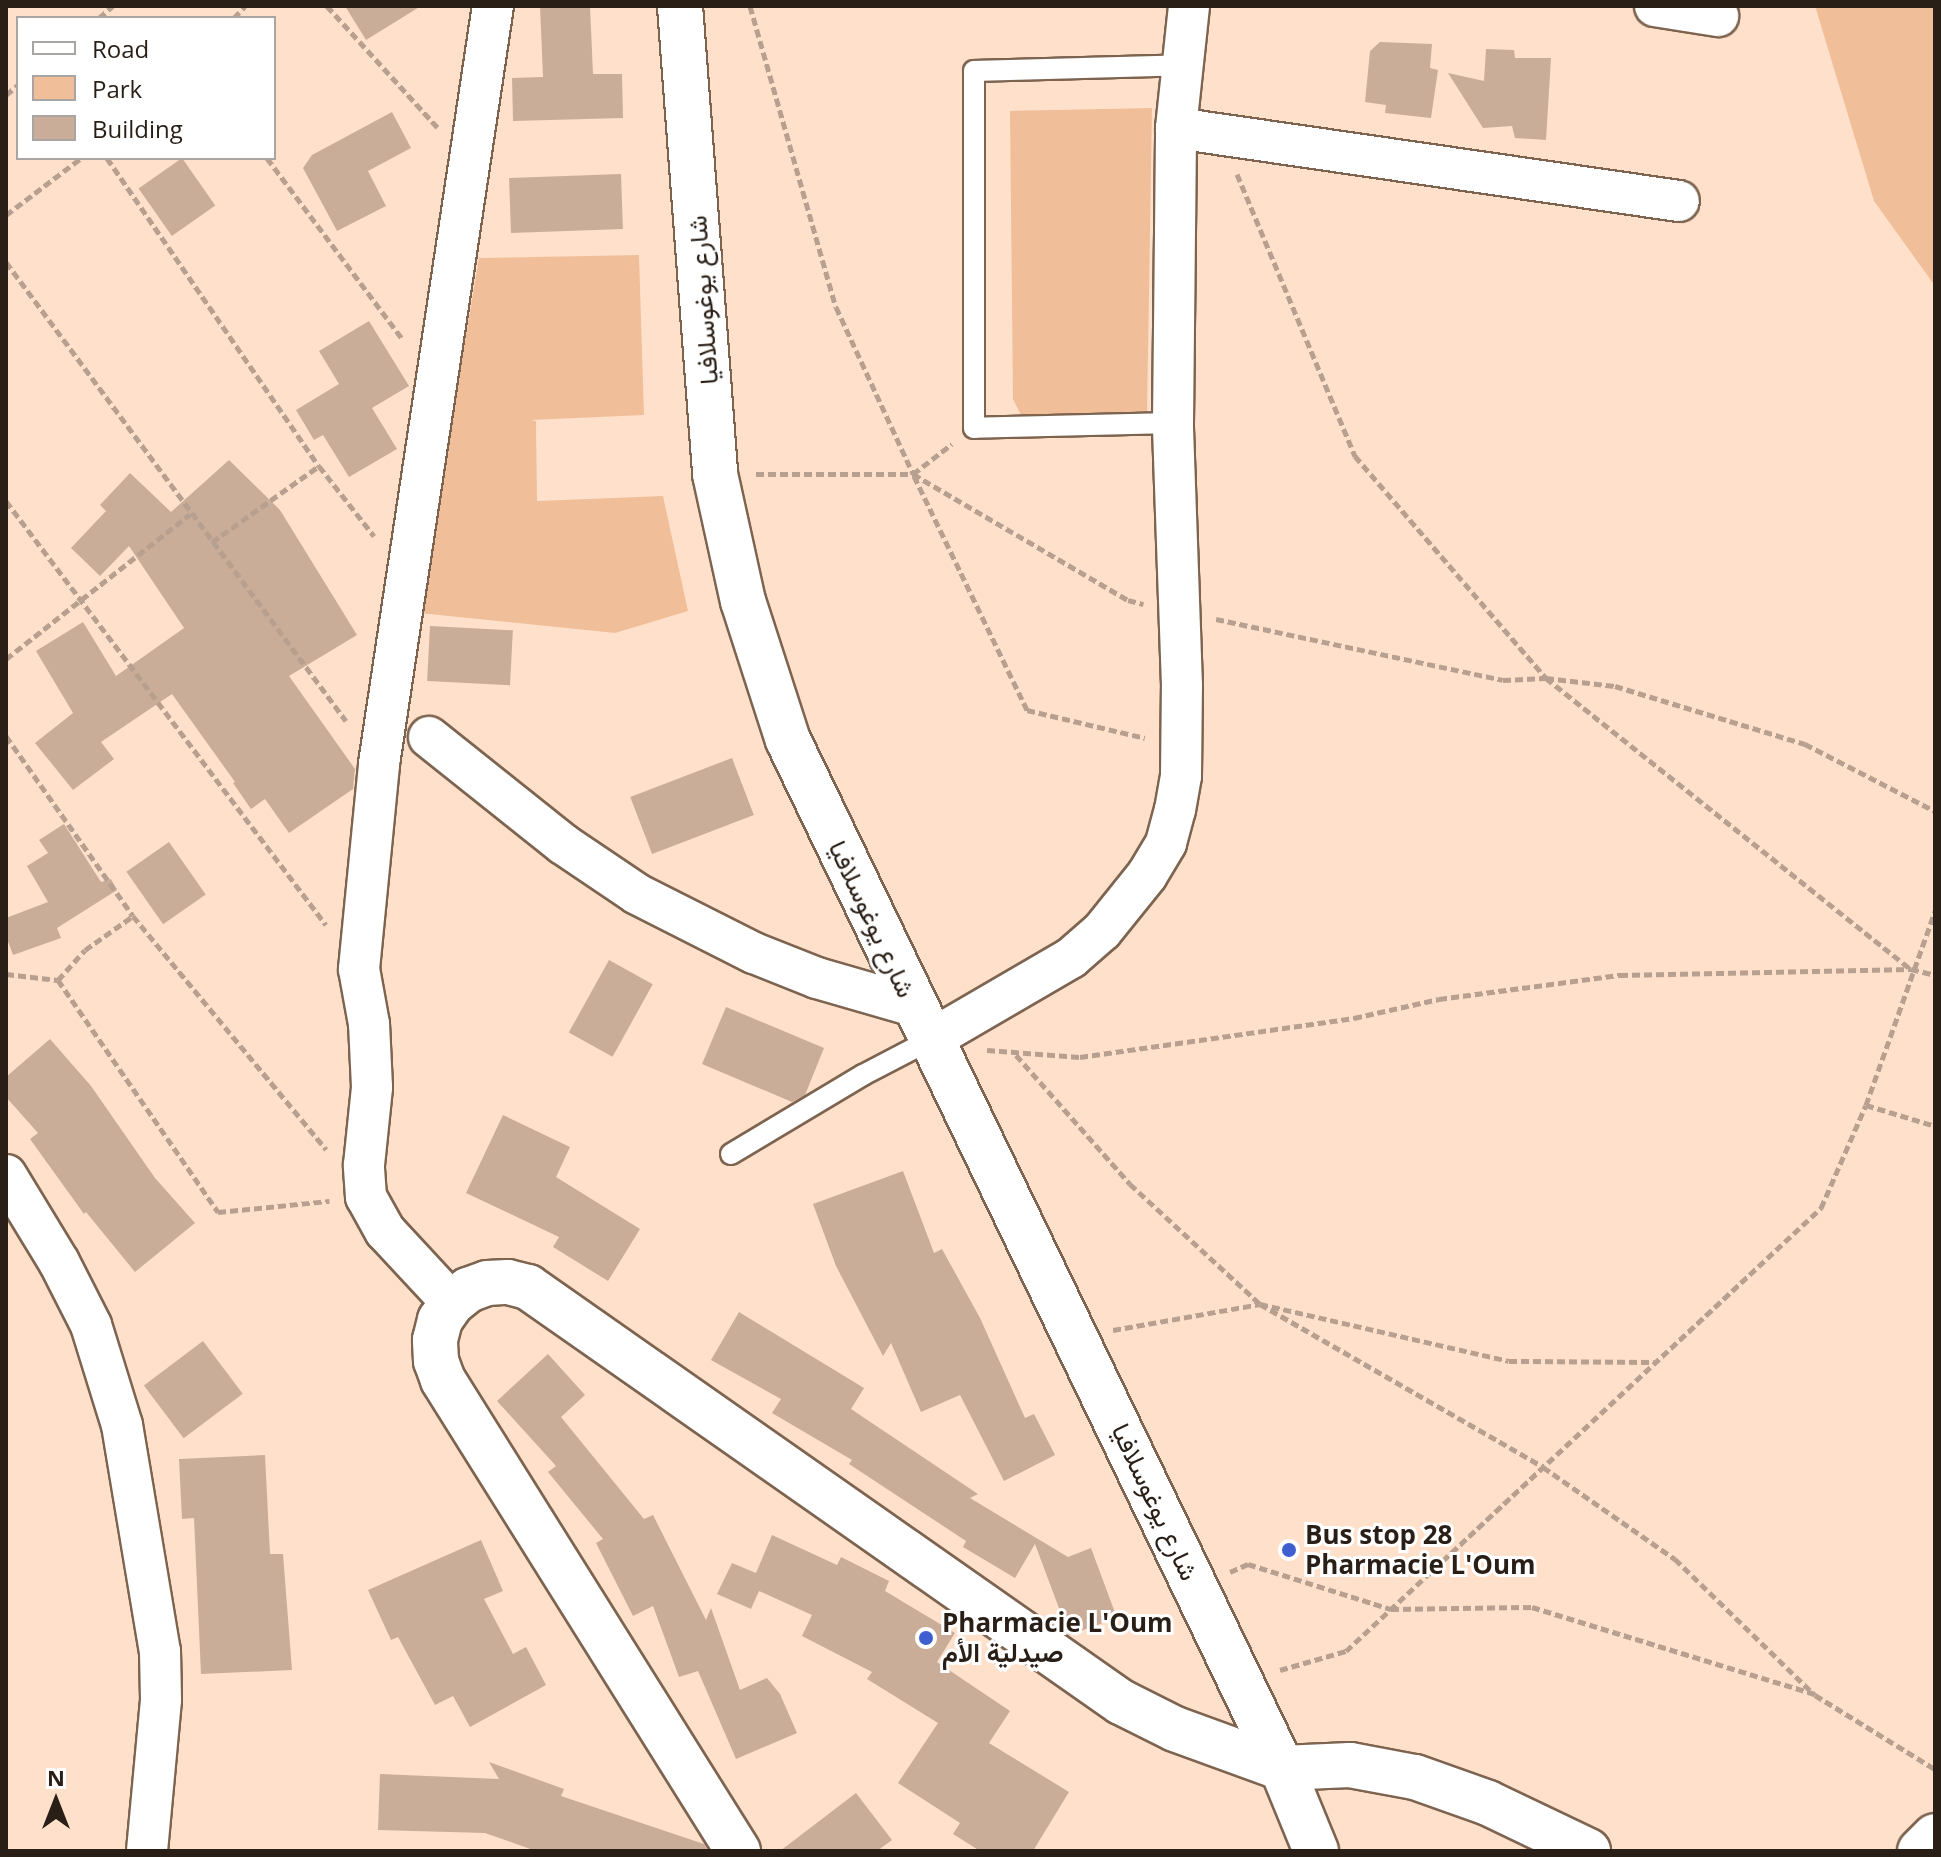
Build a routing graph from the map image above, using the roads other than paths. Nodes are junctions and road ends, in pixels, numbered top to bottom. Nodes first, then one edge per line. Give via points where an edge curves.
1 (493, 6) edge
2 (680, 6) edge
3 (1189, 6) edge
4 (1655, 6) edge
5 (1718, 16) dead end
6 (1183, 65) junction
7 (1176, 128) junction
8 (1679, 201) dead end
9 (1173, 423) junction
10 (429, 737) dead end
11 (922, 1023) junction
12 (731, 1154) dead end
13 (6, 1175) edge
14 (452, 1303) junction
15 (1282, 1768) junction
16 (1935, 1836) edge
17 (147, 1851) edge
18 (738, 1851) edge
19 (1316, 1851) edge
20 (1588, 1851) edge
21 (1920, 1851) edge

1 - 14 street via 379,764 359,969 372,1087 366,1197 385,1231
2 - 11 main road, شارع يوغوسلافيا via 715,474 743,601 788,740
3 - 6 street
4 - 5 street
6 - 7 street
6 - 9 lane via 974,71 974,428
7 - 8 street
7 - 9 street
9 - 11 street via 1181,776 1166,843 1102,931 1046,974
10 - 11 street via 563,844 637,894 754,953
11 - 12 lane via 863,1075
11 - 15 main road, شارع يوغوسلافيا
13 - 17 street via 91,1325 122,1425 160,1651 161,1700
14 - 15 main road via 487,1283 528,1287 1121,1702 1175,1729
14 - 18 main road via 435,1340 443,1380
15 - 19 main road, شارع يوغوسلافيا
15 - 20 main road via 1350,1765 1415,1777 1488,1803
16 - 21 main road

